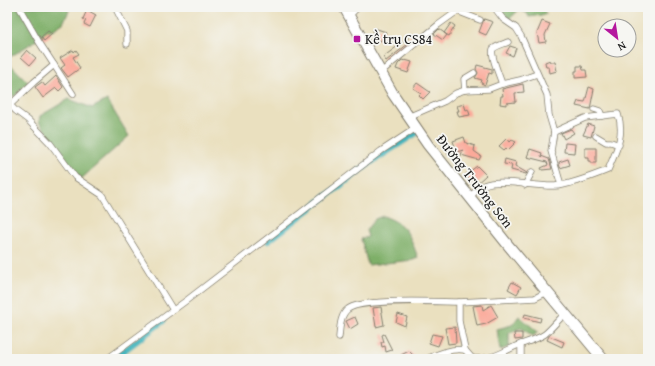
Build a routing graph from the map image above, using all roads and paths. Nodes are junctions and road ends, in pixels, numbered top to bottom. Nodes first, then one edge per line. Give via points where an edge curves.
1 (19, 7) edge
2 (115, 7) edge
3 (358, 7) edge
4 (463, 7) edge
5 (494, 7) edge
6 (346, 11) edge
7 (457, 11) junction
8 (480, 20) dead end
9 (508, 42) dead end
10 (126, 44) dead end
11 (54, 65) junction
12 (381, 72) junction
13 (474, 73) dead end
14 (537, 74) junction
15 (502, 84) junction
16 (465, 90) junction
17 (73, 94) dead end
18 (9, 105) edge
19 (594, 109) dead end
20 (602, 116) junction
21 (408, 117) junction
22 (416, 128) junction
23 (554, 132) junction
24 (596, 136) dead end
25 (618, 145) junction
26 (532, 172) dead end
27 (525, 185) junction
28 (561, 185) junction
29 (470, 197) junction
30 (547, 292) junction
31 (459, 302) junction
32 (173, 310) junction
33 (564, 314) junction
34 (339, 337) dead end
35 (521, 344) junction
36 (465, 350) junction
37 (107, 359) edge
38 (427, 359) edge
39 (521, 359) edge
40 (603, 359) edge

1 - 11 street
2 - 10 street via 127,31
3 - 6 street
4 - 7 street
5 - 14 street via 503,19 516,28
6 - 12 highway, Đường Trường Sơn
7 - 8 street
7 - 12 street
9 - 15 street via 494,48 493,51
11 - 17 street
11 - 18 street
12 - 21 highway, Đường Trường Sơn
13 - 16 street via 464,79
14 - 15 street
14 - 23 street via 547,95
15 - 16 street via 489,89
16 - 21 street
18 - 32 street via 50,143 75,177 102,195
19 - 20 street via 600,111
20 - 23 street via 585,118
20 - 25 street via 618,114 621,130
21 - 22 highway, Đường Trường Sơn
22 - 29 highway, Đường Trường Sơn
22 - 32 street via 381,151
23 - 28 street via 551,151
24 - 25 street
25 - 28 street via 608,170
26 - 27 street
27 - 28 street
27 - 29 street via 492,183 483,185
29 - 30 highway, Đường Trường Sơn
30 - 31 street via 535,298
30 - 33 highway, Đường Trường Sơn
31 - 34 street via 384,302 353,306 344,315
31 - 36 street via 459,321
32 - 37 street
33 - 35 street via 546,333
33 - 40 highway, Đường Trường Sơn
35 - 36 street via 486,358 472,358
35 - 39 street
36 - 38 street via 438,354

